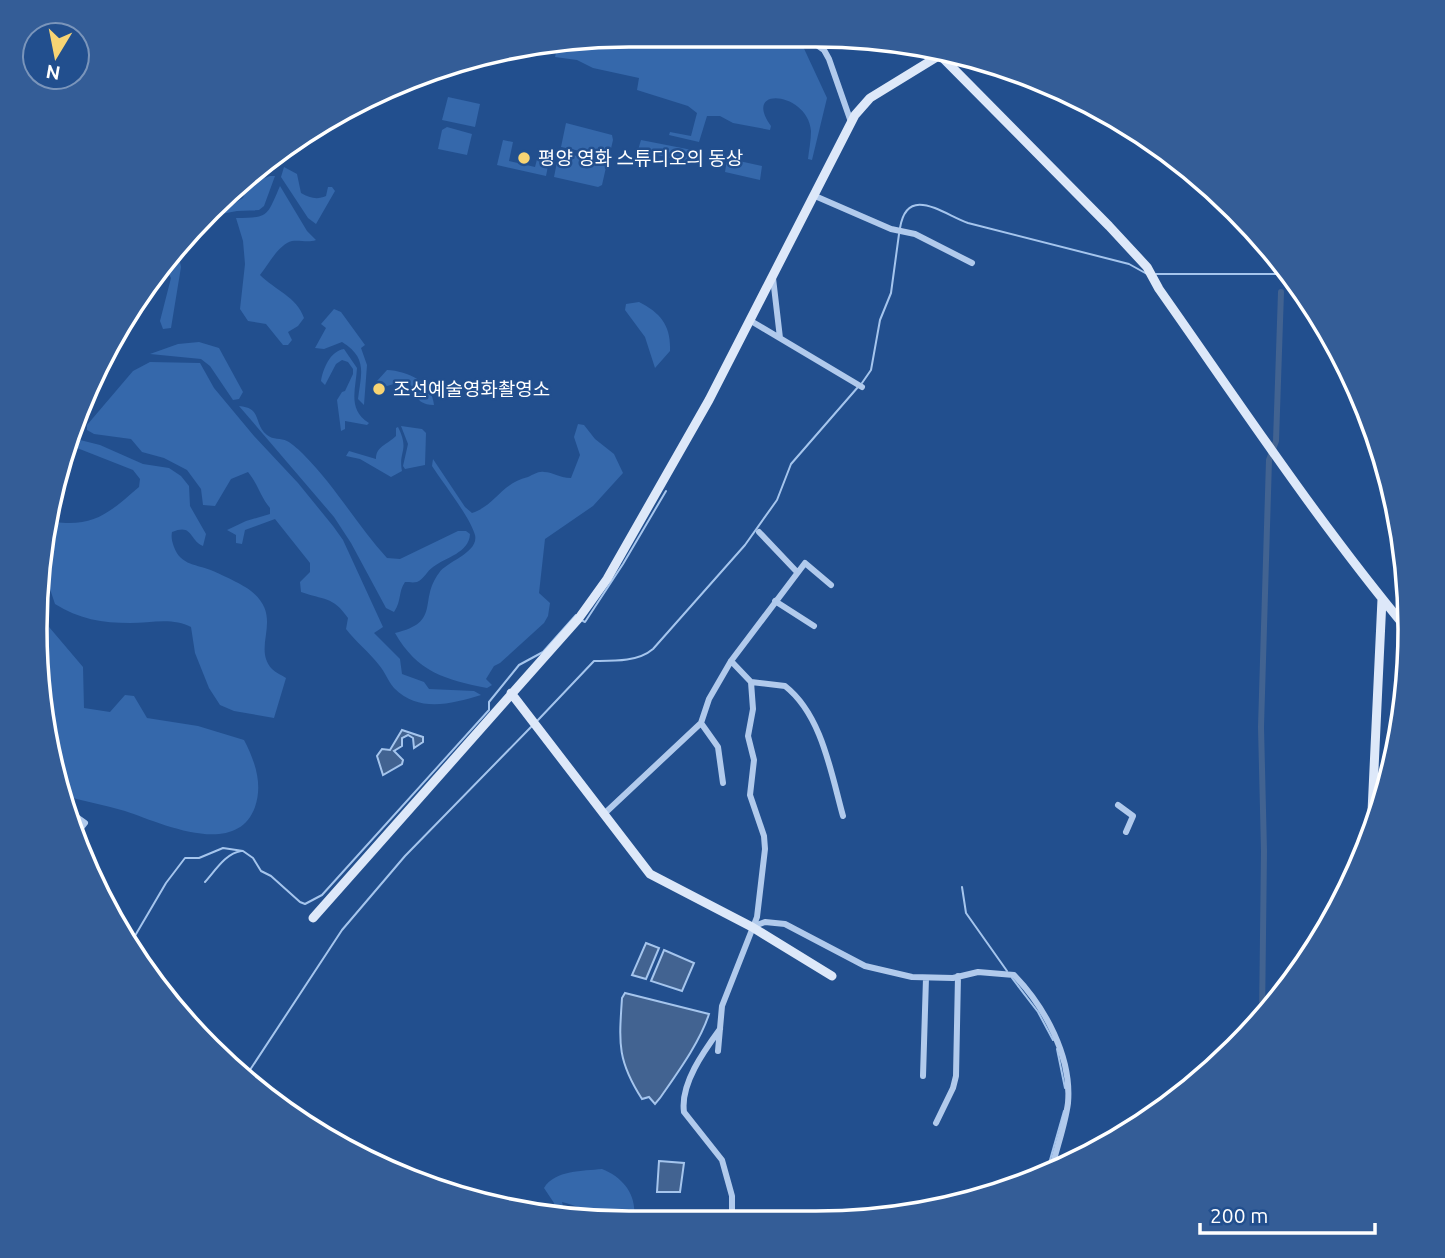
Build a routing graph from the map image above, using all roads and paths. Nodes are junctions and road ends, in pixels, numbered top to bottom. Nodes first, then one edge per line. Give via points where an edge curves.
1 (820, 47) edge
2 (931, 59) edge
3 (950, 63) edge
4 (851, 122) junction
5 (815, 196) junction
6 (972, 263) dead end
7 (773, 278) junction
8 (751, 321) junction
9 (780, 338) junction
10 (862, 387) dead end
11 (759, 532) dead end
12 (797, 572) junction
13 (831, 585) dead end
14 (1382, 599) junction
15 (775, 601) junction
16 (1398, 617) edge
17 (814, 626) dead end
18 (731, 660) junction
19 (751, 682) junction
20 (511, 693) junction
21 (701, 723) junction
22 (723, 783) dead end
23 (1373, 795) edge
24 (1118, 805) dead end
25 (604, 814) junction
26 (843, 816) dead end
27 (1126, 832) dead end
28 (313, 918) dead end
29 (752, 927) junction
30 (832, 976) dead end
31 (958, 976) junction
32 (926, 978) junction
33 (720, 1029) junction
34 (718, 1051) dead end
35 (923, 1076) dead end
36 (936, 1123) dead end
37 (1054, 1159) edge
38 (732, 1211) edge

1 - 4 street via 830,59
2 - 4 main road via 870,98
3 - 14 main road via 1147,267 1266,443
4 - 5 main road
5 - 6 street via 915,234
5 - 7 main road
7 - 8 main road
7 - 9 street
8 - 9 street
8 - 20 main road via 607,579 579,618
9 - 10 street
11 - 12 street
12 - 13 street via 804,563
12 - 15 street
14 - 16 main road
14 - 23 main road
15 - 17 street
15 - 18 street
18 - 19 street
18 - 21 street
19 - 26 street via 785,686 810,715
19 - 29 street via 748,736 754,760 750,795 765,849
20 - 25 main road
20 - 28 main road
21 - 22 street via 718,747
21 - 25 street
24 - 27 street via 1133,816
25 - 29 main road via 650,874
29 - 30 main road
29 - 32 street via 765,922 785,924 865,966
29 - 33 street via 722,1006
31 - 32 street
31 - 36 street via 956,1076
31 - 37 street via 978,972 1014,975 1043,1015 1065,1069 1068,1098
32 - 35 street
33 - 34 street
33 - 38 street via 694,1071 683,1103 684,1112 722,1160

